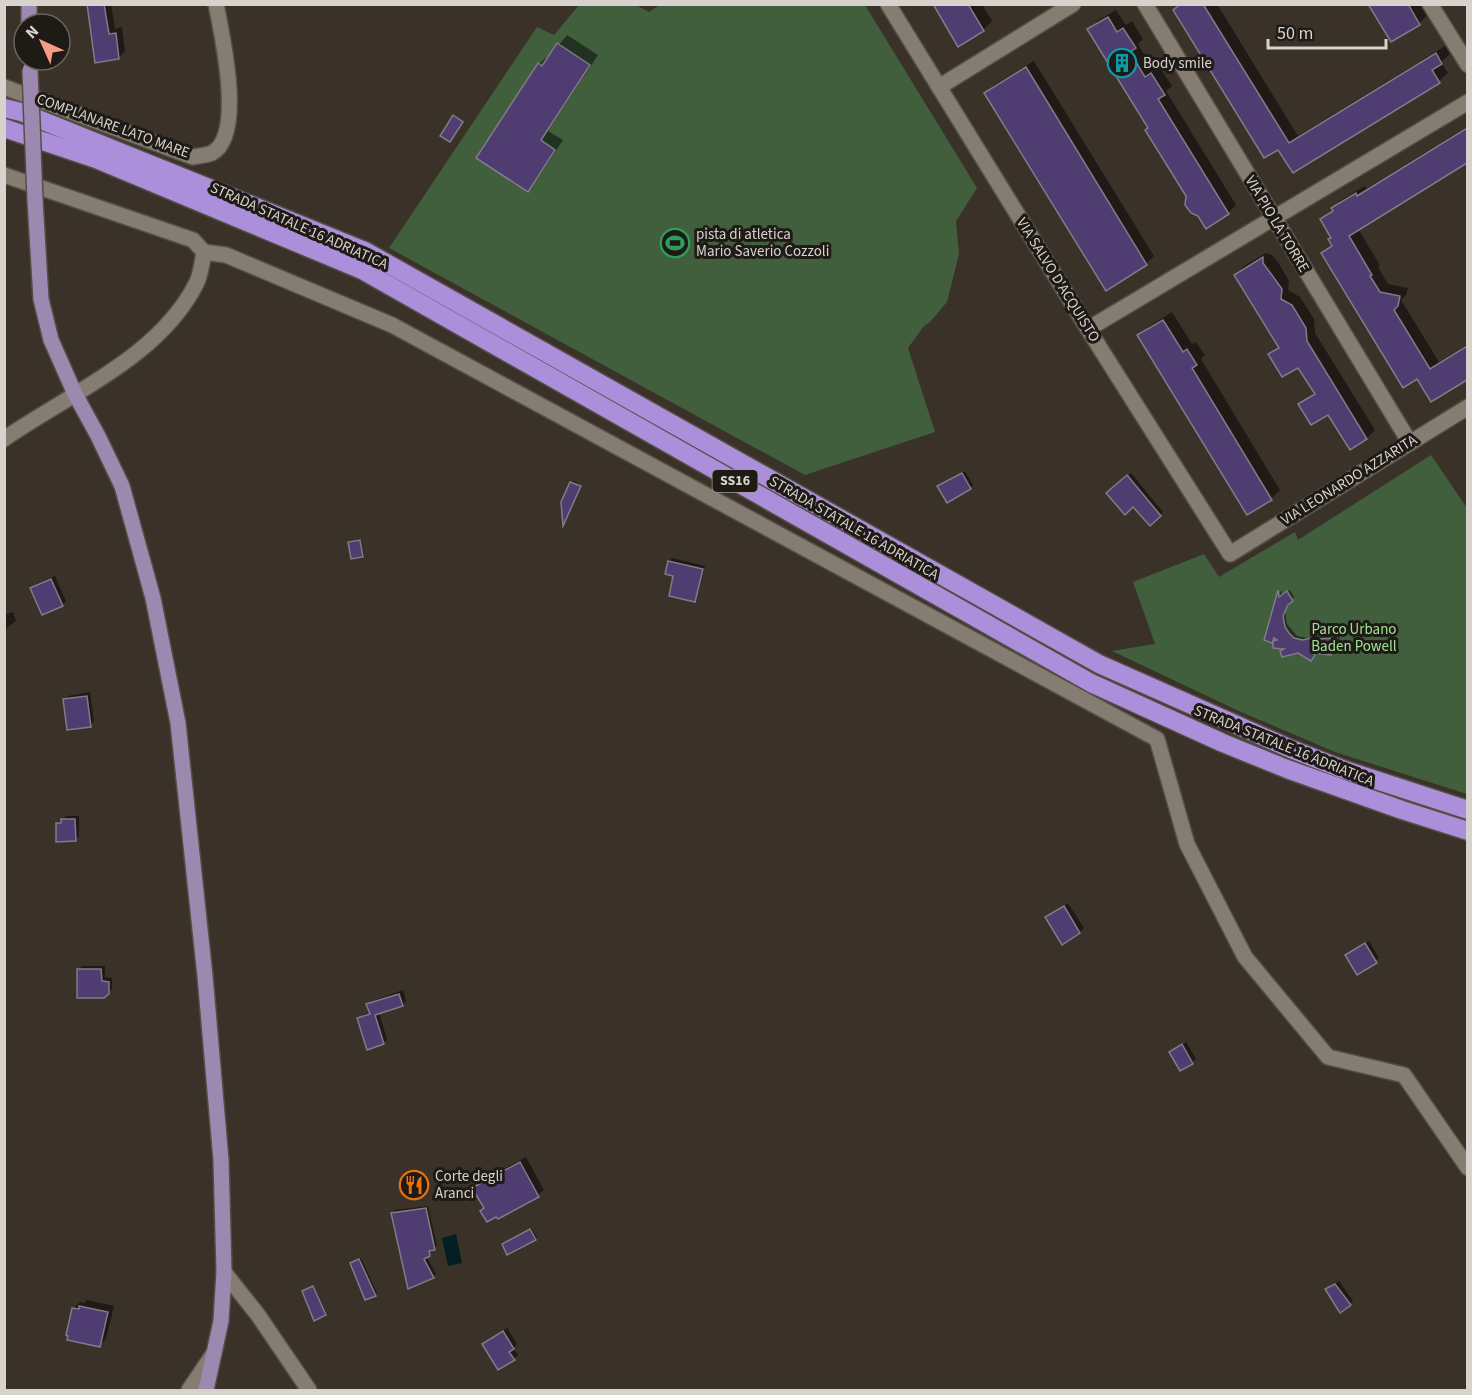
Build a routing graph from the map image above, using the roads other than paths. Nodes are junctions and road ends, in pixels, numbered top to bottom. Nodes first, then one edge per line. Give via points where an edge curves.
1 (216, 4) edge
2 (888, 4) edge
3 (1073, 4) edge
4 (1145, 4) edge
5 (1430, 4) edge
6 (1467, 65) edge
7 (30, 72) edge
8 (4, 87) edge
9 (939, 87) junction
10 (1467, 102) edge
11 (4, 108) edge
12 (4, 128) edge
13 (4, 175) edge
14 (1274, 218) junction
15 (204, 252) junction
16 (1088, 329) junction
17 (75, 394) junction
18 (1467, 407) edge
19 (4, 439) edge
20 (1410, 442) junction
21 (1230, 554) joint
22 (1467, 810) edge
23 (1467, 831) edge
24 (1467, 1168) edge
25 (224, 1272) junction
26 (214, 1353) junction
27 (189, 1390) edge
28 (206, 1390) edge
29 (309, 1390) edge

1 - 8 street, COMPLANARE LATO MARE via 231,108 224,140 212,153 194,157
2 - 9 street, VIA SALVO D'ACQUISTO
3 - 9 street
4 - 14 street, VIA PIO LA TORRE
5 - 6 street
7 - 17 main road, bridge via 41,299 51,340
9 - 16 street, VIA SALVO D'ACQUISTO
10 - 14 street
11 - 22 highway, STRADA STATALE 16 ADRIATICA / SS16 via 365,251 1100,664 1291,749
12 - 23 highway, STRADA STATALE 16 ADRIATICA / SS16 via 96,159 362,270 1091,683 1287,769
13 - 15 street via 193,240
14 - 16 street
14 - 20 street, VIA PIO LA TORRE
15 - 17 street via 197,281 178,313 122,365
15 - 24 street via 226,255 393,325 1157,739 1187,844 1245,957 1328,1057 1404,1075
16 - 21 street, VIA SALVO D'ACQUISTO
17 - 19 street
17 - 25 main road via 122,486 153,598 178,723 221,1160
18 - 20 street, VIA LEONARDO AZZARITA
20 - 21 street, VIA LEONARDO AZZARITA
25 - 26 main road via 221,1321
25 - 29 street
26 - 27 street
26 - 28 main road

